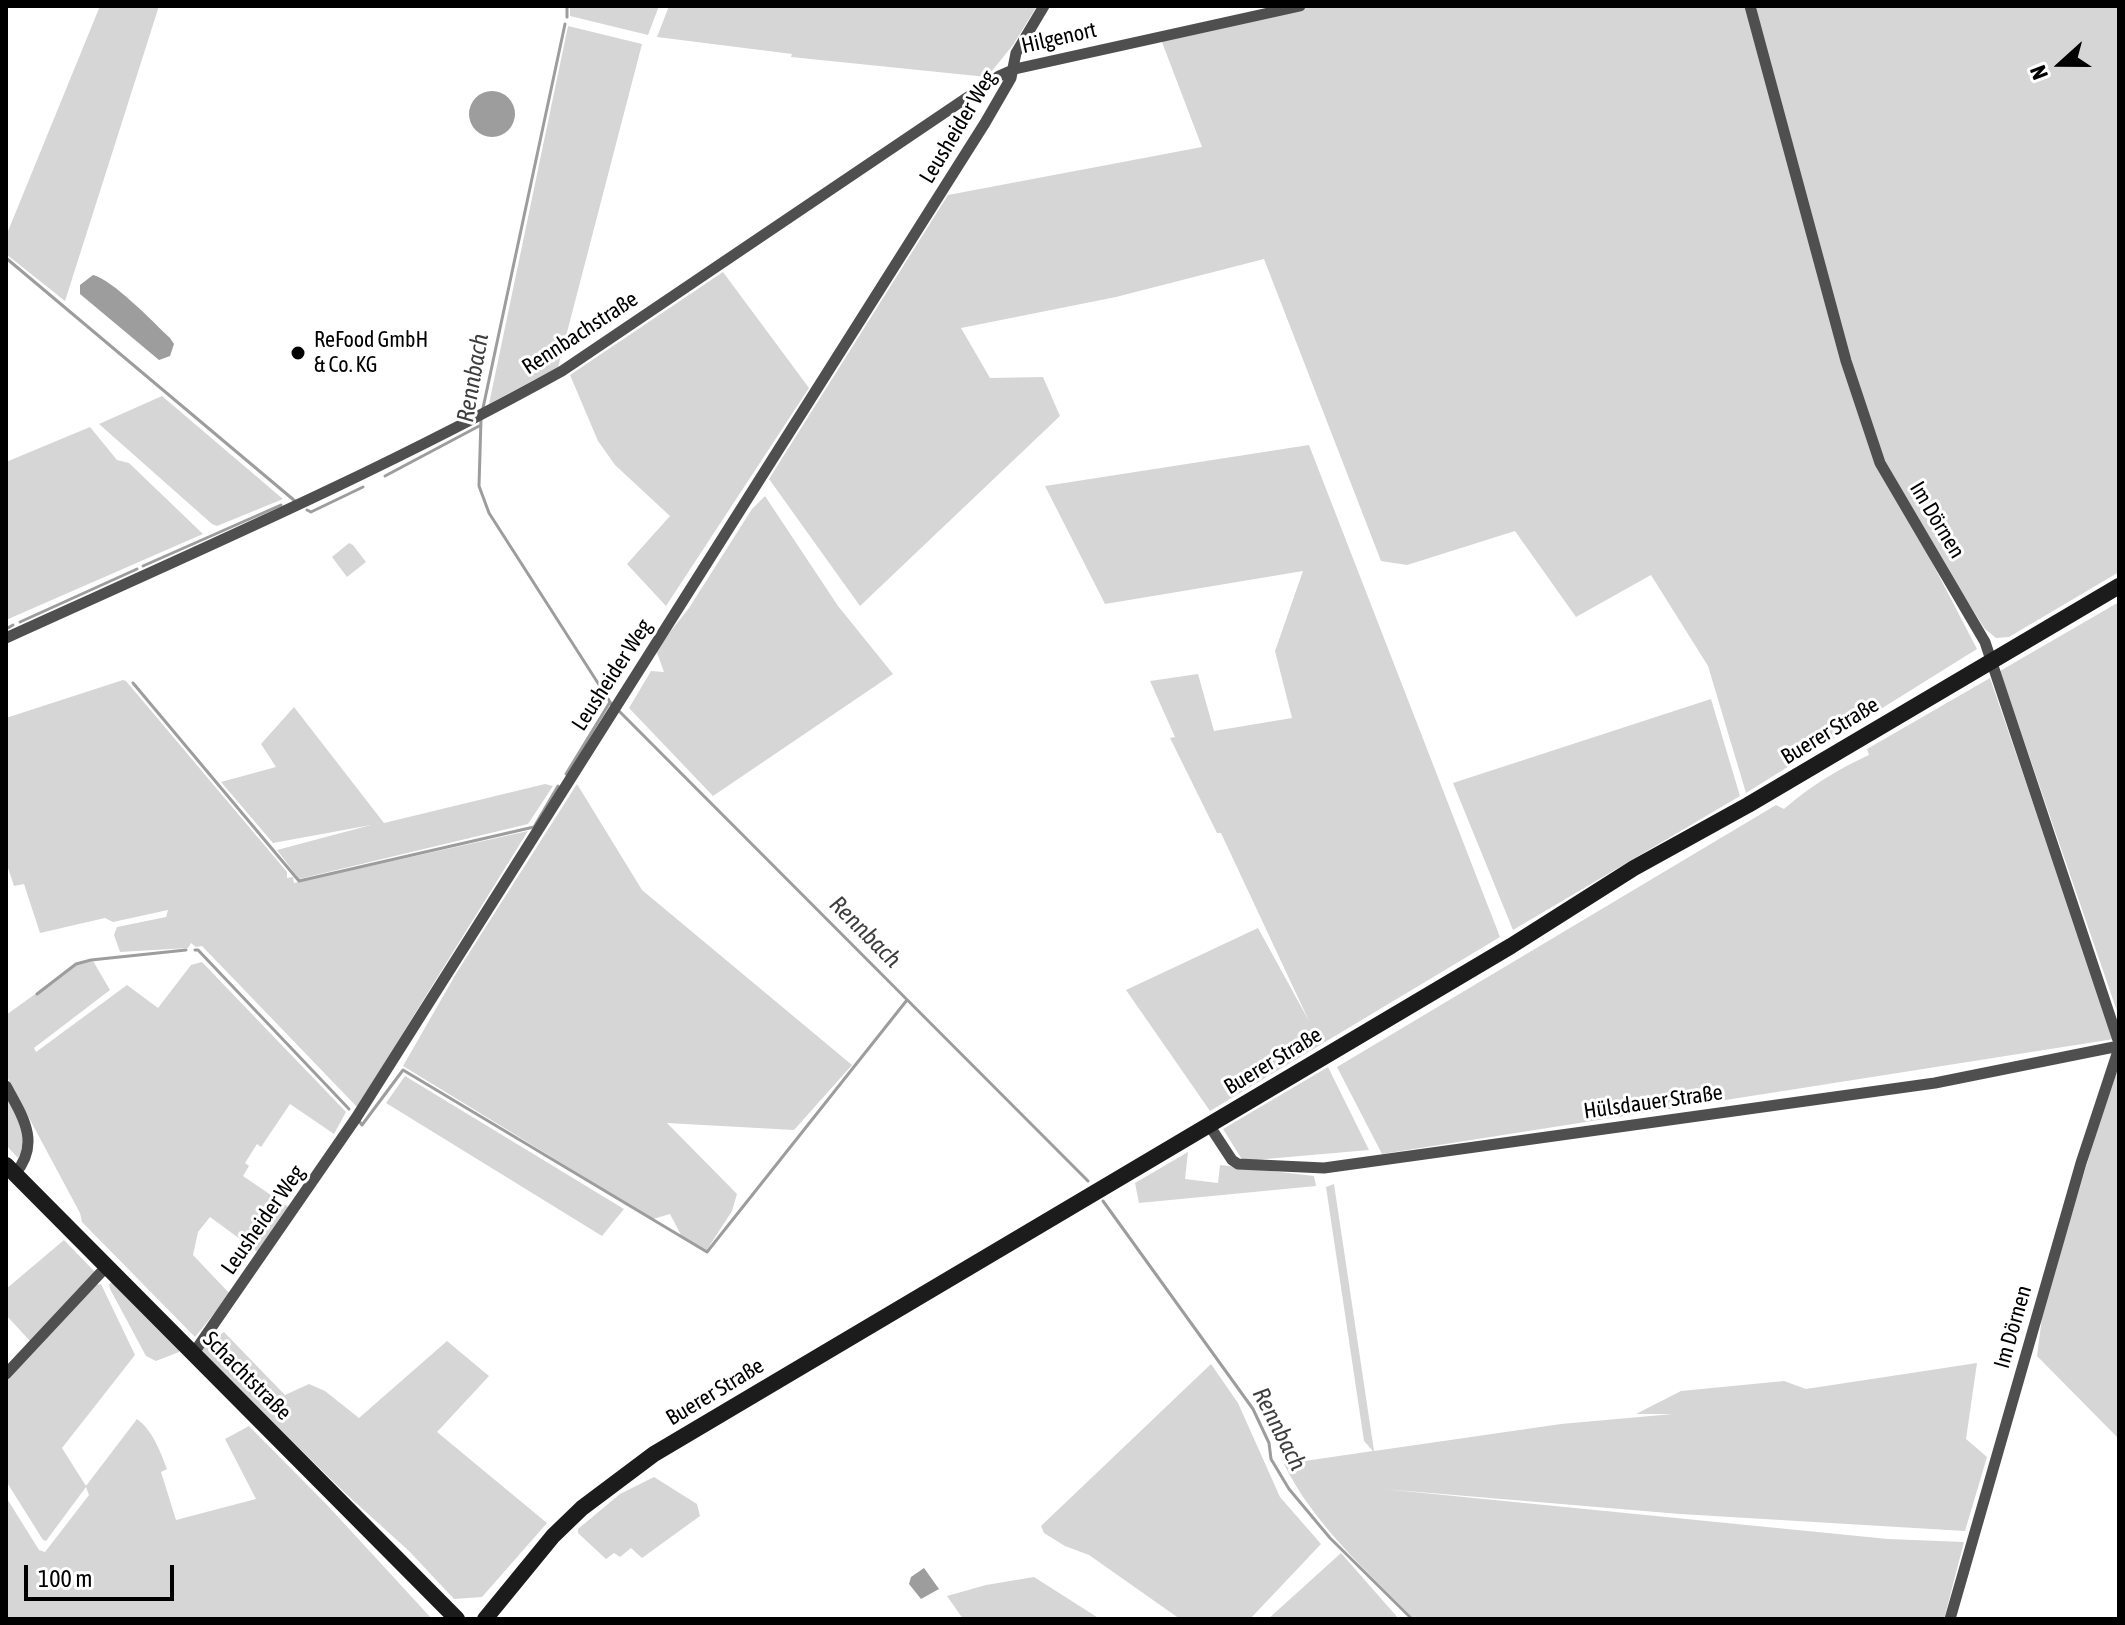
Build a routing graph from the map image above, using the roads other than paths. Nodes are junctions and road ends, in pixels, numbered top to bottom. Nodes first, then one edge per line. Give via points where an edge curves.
1 (1044, 6) edge
2 (1300, 6) edge
3 (1750, 6) edge
4 (1015, 69) junction
5 (2119, 586) edge
6 (6, 638) edge
7 (1992, 660) junction
8 (2119, 1046) edge
9 (6, 1086) edge
10 (1209, 1125) junction
11 (11, 1170) edge
12 (107, 1266) junction
13 (193, 1354) junction
14 (6, 1374) edge
15 (457, 1619) edge
16 (485, 1619) edge
17 (1950, 1619) edge

1 - 4 street, Leusheider Weg via 1016,53
2 - 4 street, Hilgenort
3 - 7 street, Im Dörnen via 1846,361 1880,463
4 - 6 street, Rennbachstraße via 562,371 355,479
4 - 13 street, Leusheider Weg via 447,977 335,1151
5 - 7 main road, Buerer Straße
7 - 8 street, Im Dörnen
7 - 10 main road, Buerer Straße
8 - 10 street, Hülsdauer Straße via 1935,1083 1324,1168 1238,1164
8 - 17 street, Im Dörnen
9 - 11 street via 29,1142 26,1161
10 - 16 main road, Buerer Straße via 654,1454 553,1536
11 - 12 main road, Schachtstraße
12 - 13 main road, Schachtstraße
12 - 14 street
13 - 15 main road, Schachtstraße

